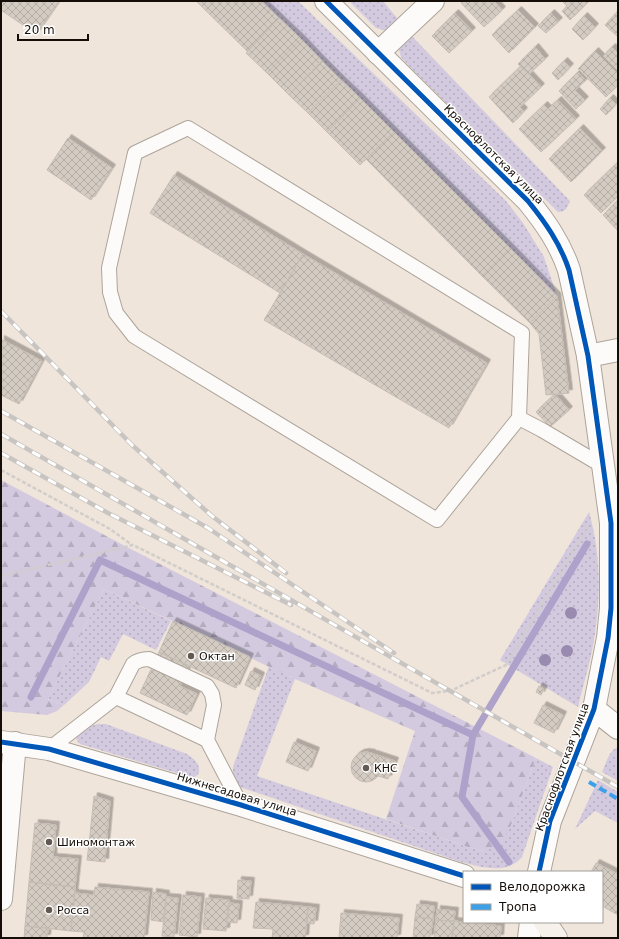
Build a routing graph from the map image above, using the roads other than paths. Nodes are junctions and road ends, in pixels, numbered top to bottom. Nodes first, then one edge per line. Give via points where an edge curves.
1 (326, 1) edge
2 (433, 1) edge
3 (378, 53) junction
4 (618, 350) edge
5 (588, 356) junction
6 (519, 418) junction
7 (603, 466) junction
8 (616, 521) edge
9 (116, 697) junction
10 (594, 709) junction
11 (618, 728) edge
12 (207, 740) junction
13 (8, 742) edge
14 (49, 749) junction
15 (241, 805) junction
16 (539, 871) edge
17 (463, 876) edge
18 (1, 899) edge
19 (531, 923) edge
20 (546, 923) edge
21 (529, 938) edge
22 (556, 938) edge

1 - 3 street, Краснофлотская улица
2 - 3 street
3 - 5 street, Краснофлотская улица via 528,201 551,232 569,270
4 - 5 street
5 - 7 street, Краснофлотская улица
6 - 6 lane via 522,333 188,128 135,153 109,268 110,292 116,313 134,336 437,520
6 - 7 lane
7 - 8 street, Краснофлотская улица via 607,493
8 - 10 street, Краснофлотская улица via 608,638
9 - 12 lane
9 - 12 lane via 133,664 142,659 149,659 207,686 214,705
9 - 14 lane
10 - 11 street
10 - 16 street, Краснофлотская улица via 550,821
12 - 15 lane
13 - 14 street, Нижнесадовая улица
13 - 18 street
14 - 15 street, Нижнесадовая улица
15 - 17 street, Нижнесадовая улица
19 - 21 street
20 - 22 main road

